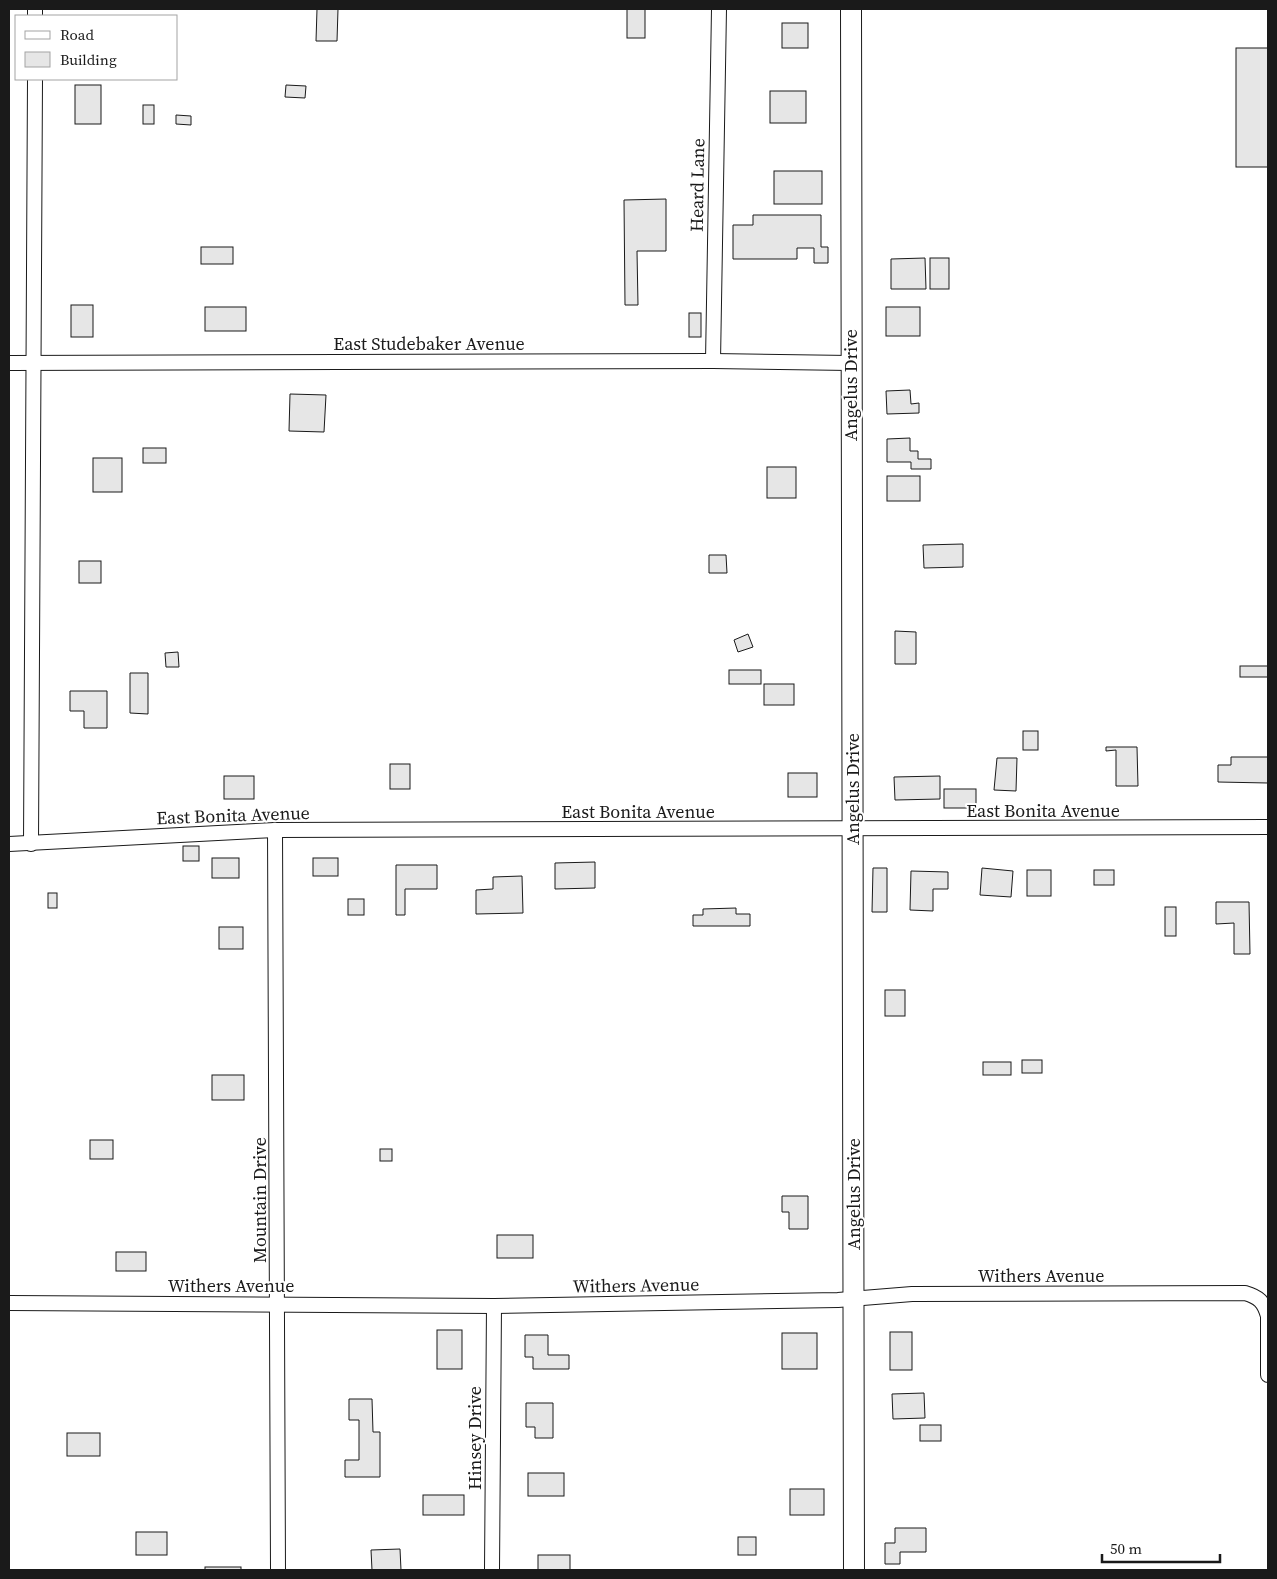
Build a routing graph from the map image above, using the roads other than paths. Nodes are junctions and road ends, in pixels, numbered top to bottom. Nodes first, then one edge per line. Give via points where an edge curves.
1 (719, 9) edge
2 (851, 9) edge
3 (35, 80) edge
4 (713, 361) junction
5 (9, 363) edge
6 (32, 363) junction
7 (850, 363) junction
8 (1268, 827) edge
9 (275, 830) junction
10 (853, 830) junction
11 (9, 844) edge
12 (31, 844) junction
13 (853, 1299) junction
14 (9, 1303) edge
15 (278, 1304) junction
16 (494, 1306) junction
17 (1268, 1376) edge
18 (278, 1570) edge
19 (492, 1570) edge
20 (854, 1570) edge

1 - 4 street, Heard Lane
2 - 7 street, Angelus Drive
3 - 6 street
4 - 6 street, East Studebaker Avenue
4 - 7 street, East Studebaker Avenue
5 - 6 street, East Studebaker Avenue
6 - 12 street
7 - 10 street, Angelus Drive
8 - 10 street, East Bonita Avenue
9 - 10 street, East Bonita Avenue
9 - 12 street, East Bonita Avenue
9 - 15 street, Mountain Drive
10 - 13 street, Angelus Drive
11 - 12 street, East Bonita Avenue
13 - 16 street, Withers Avenue
13 - 17 street, Withers Avenue via 912,1294 1245,1293 1262,1300 1268,1316
13 - 20 street, Angelus Drive
14 - 15 street, Withers Avenue
15 - 16 street, Withers Avenue
15 - 18 street, Mountain Drive
16 - 19 street, Hinsey Drive

